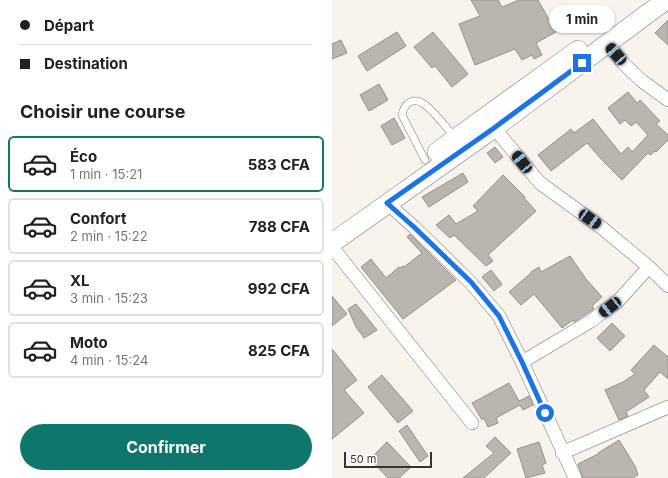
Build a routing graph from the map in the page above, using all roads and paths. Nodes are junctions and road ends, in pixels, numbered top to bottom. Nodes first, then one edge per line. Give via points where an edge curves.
1 (647, 0) edge
2 (666, 0) edge
3 (608, 44) junction
4 (668, 100) edge
5 (494, 128) junction
6 (456, 138) junction
7 (425, 160) junction
8 (387, 203) junction
9 (332, 228) edge
10 (332, 243) edge
11 (332, 247) edge
12 (649, 267) junction
13 (668, 286) edge
14 (522, 362) junction
15 (668, 407) edge
16 (472, 424) dead end
17 (562, 453) junction
18 (575, 478) edge

1 - 6 main road
2 - 3 main road
3 - 4 street via 642,81
3 - 5 main road
5 - 8 main road
5 - 12 street via 540,183 602,228
6 - 7 main road
6 - 7 lane via 423,103 415,100 410,102 403,107 402,115
7 - 9 main road
8 - 10 main road
8 - 14 street via 471,282 499,316
11 - 16 street
12 - 13 street
12 - 14 street via 619,300 592,321
14 - 17 street
15 - 17 street
17 - 18 street

